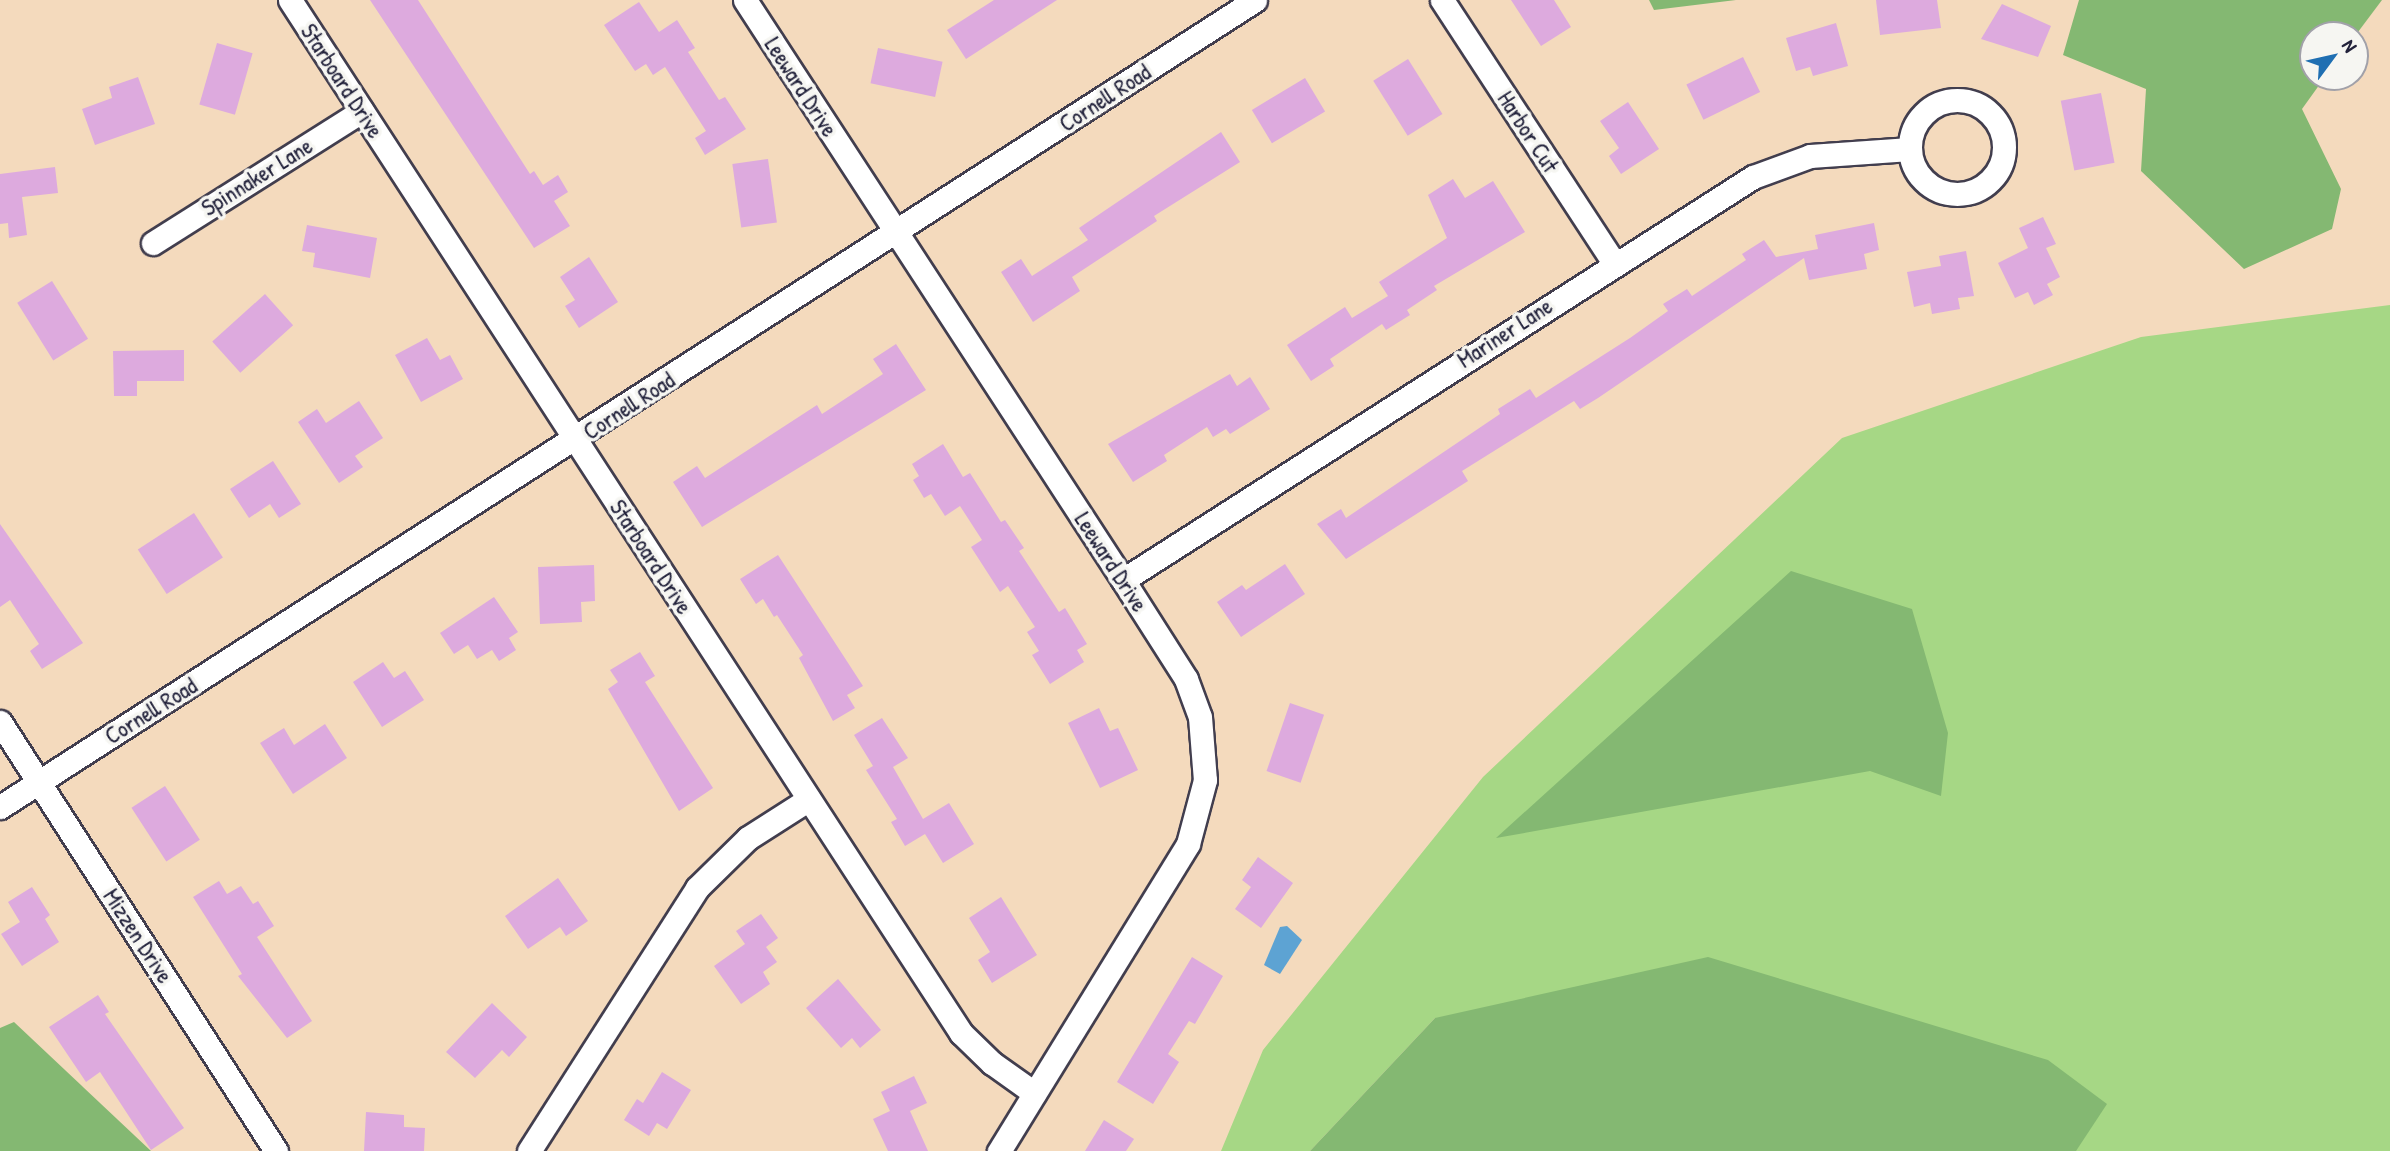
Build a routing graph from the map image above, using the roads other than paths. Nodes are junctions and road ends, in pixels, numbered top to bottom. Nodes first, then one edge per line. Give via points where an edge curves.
1 (290, 0) edge
2 (745, 0) edge
3 (1255, 0) edge
4 (1442, 0) edge
5 (362, 111) junction
6 (1910, 149) junction
7 (896, 233) junction
8 (153, 243) dead end
9 (1614, 263) junction
10 (576, 441) junction
11 (1123, 579) junction
12 (0, 722) edge
13 (39, 782) junction
14 (809, 799) junction
15 (0, 807) edge
16 (1034, 1093) junction
17 (276, 1151) edge
18 (529, 1151) edge
19 (999, 1151) edge

1 - 5 street, Starboard Drive
2 - 7 street, Leeward Drive
3 - 7 street, Cornell Road
4 - 9 street, Harbor Cut
5 - 8 street, Spinnaker Lane
5 - 10 street, Starboard Drive
6 - 6 street via 1924,181 1956,195 1989,183 2005,152 1995,118 1976,104 1953,100 1922,116
6 - 9 street, Mariner Lane via 1843,150 1781,164
7 - 10 street, Cornell Road
7 - 11 street, Leeward Drive
9 - 11 street, Mariner Lane
10 - 13 street, Cornell Road
10 - 14 street, Starboard Drive
11 - 16 street, Leeward Drive via 1194,698 1206,758 1202,802 1188,844
12 - 13 street, Mizzen Drive
13 - 15 street, Cornell Road
13 - 17 street, Mizzen Drive
14 - 16 street, Starboard Drive via 961,1032 992,1063
14 - 18 street via 748,838 696,888
16 - 19 street, Leeward Drive

